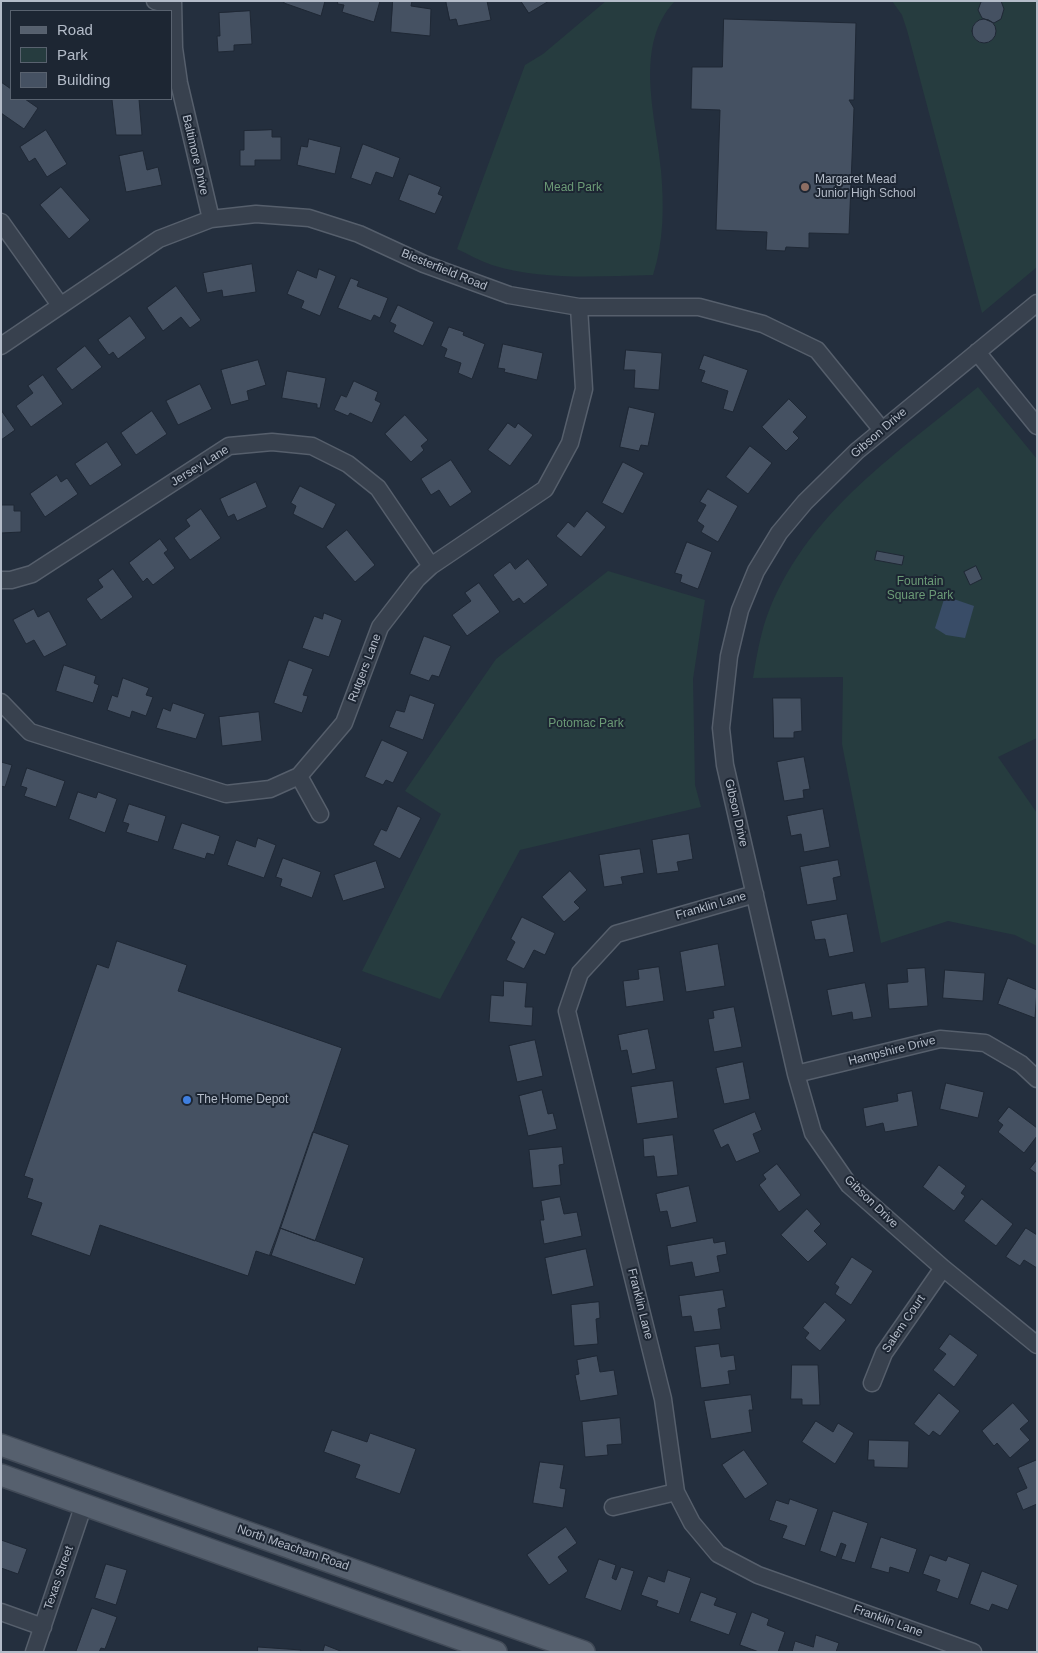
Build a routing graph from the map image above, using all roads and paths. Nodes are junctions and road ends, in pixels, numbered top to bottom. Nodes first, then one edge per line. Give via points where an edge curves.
1 (155, 1) edge
2 (172, 4) edge
3 (211, 219) junction
4 (1, 222) edge
5 (1037, 304) edge
6 (60, 305) junction
7 (579, 307) junction
8 (1, 346) edge
9 (977, 352) junction
10 (1037, 426) edge
11 (882, 430) junction
12 (431, 566) junction
13 (1, 580) edge
14 (1, 702) edge
15 (299, 776) junction
16 (320, 814) dead end
17 (755, 894) junction
18 (796, 1074) junction
19 (1037, 1078) edge
20 (943, 1268) junction
21 (1037, 1345) edge
22 (872, 1383) dead end
23 (1, 1445) edge
24 (1, 1476) edge
25 (676, 1492) junction
26 (84, 1504) junction
27 (613, 1507) dead end
28 (1, 1612) edge
29 (42, 1627) junction
30 (34, 1652) edge
31 (496, 1652) edge
32 (584, 1652) edge
33 (973, 1652) edge

1 - 2 street
2 - 3 street, Baltimore Drive via 179,83
3 - 6 street, Biesterfield Road via 159,240
3 - 7 street, Biesterfield Road via 256,214 309,218 359,234 424,264 509,295
4 - 6 street
5 - 9 street, Gibson Drive
6 - 8 street, Biesterfield Road
7 - 11 street, Biesterfield Road via 700,307 763,324 817,350
7 - 12 street, Rutgers Lane via 584,389 570,443 545,489
9 - 10 street
9 - 11 street, Gibson Drive
11 - 17 street, Gibson Drive via 784,525 756,571 740,610 728,663 721,728 725,764
12 - 13 street, Jersey Lane via 378,488 348,464 312,446 272,442 229,446 32,574
12 - 15 street, Rutgers Lane via 380,627 344,723
14 - 15 street, Rutgers Lane via 30,732 226,794 270,789
15 - 16 street
17 - 18 street, Gibson Drive
17 - 25 street, Franklin Lane via 616,934 580,973 567,1011 664,1399
18 - 19 street, Hampshire Drive via 940,1039 985,1043 1021,1064
18 - 20 street, Gibson Drive via 813,1133 849,1185
20 - 21 street, Gibson Drive
20 - 22 street, Salem Court via 884,1352
23 - 32 main road, North Meacham Road
24 - 26 main road
25 - 27 street
25 - 33 street, Franklin Lane via 692,1523 718,1554 758,1575
26 - 29 street, Texas Street
26 - 31 main road
28 - 29 street
29 - 30 street, Texas Street

